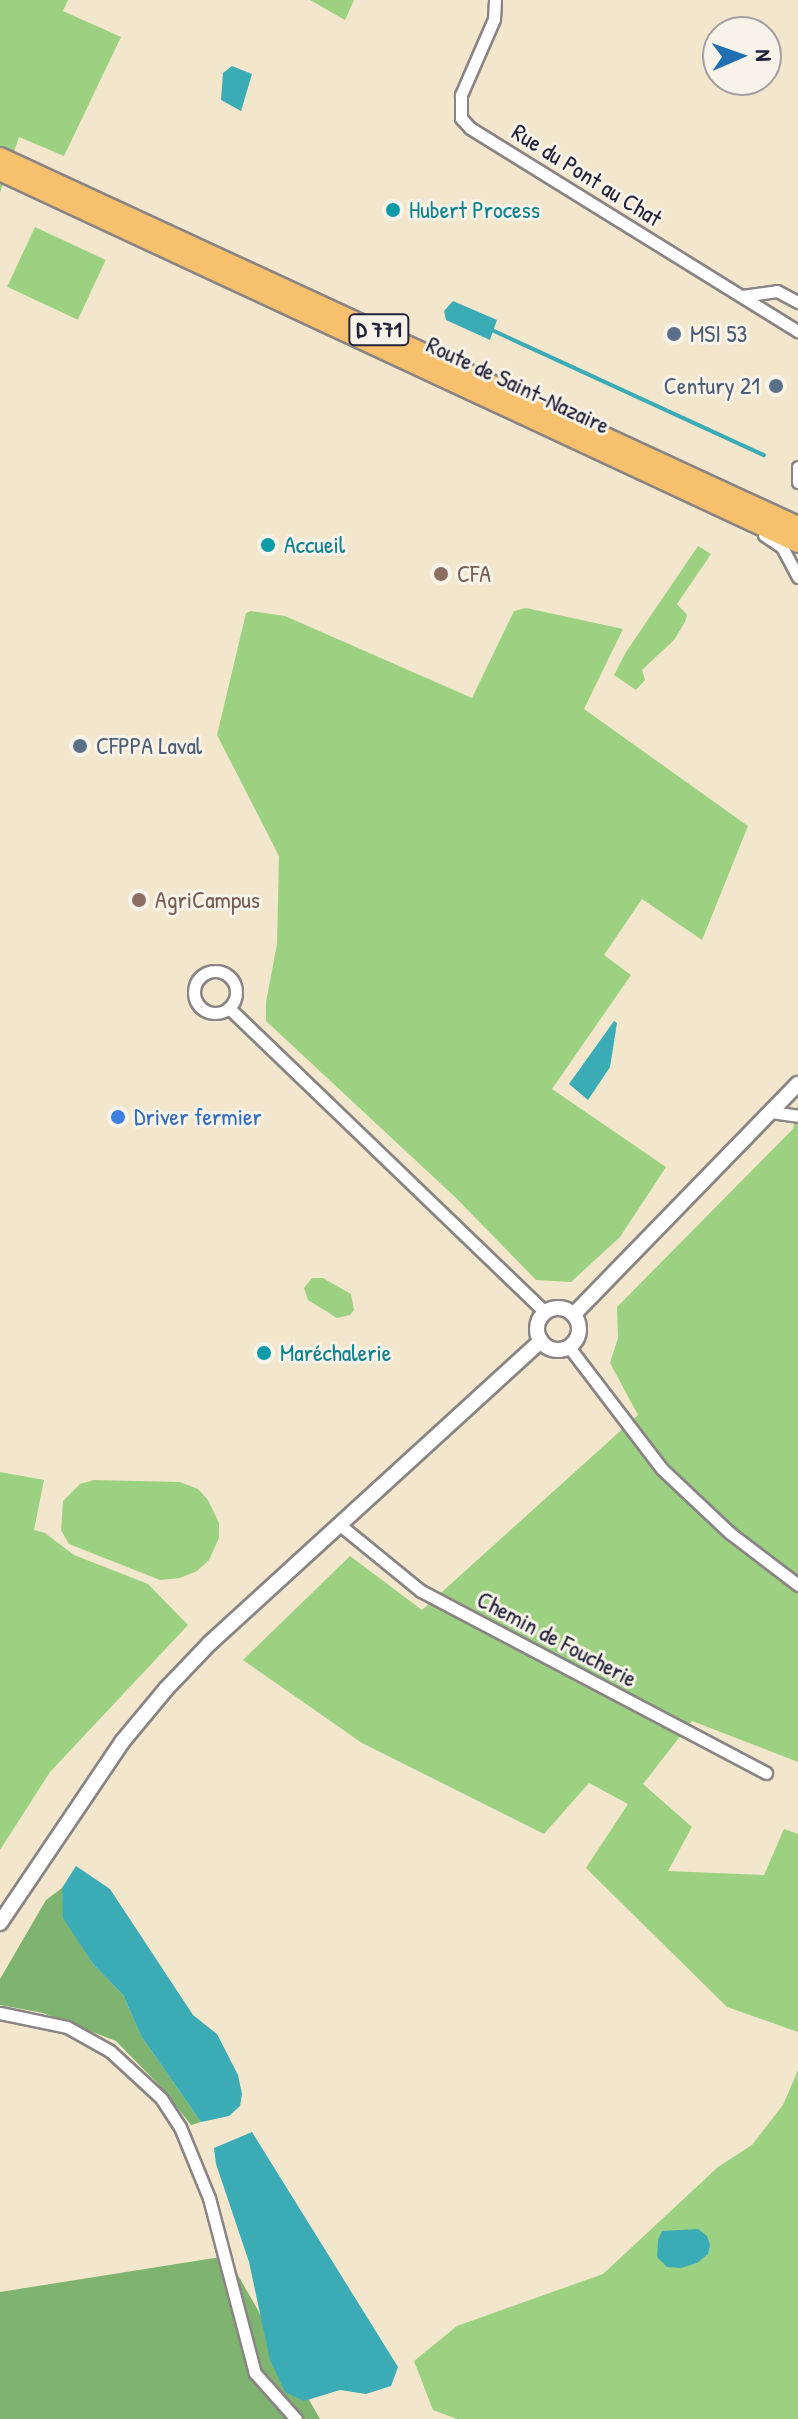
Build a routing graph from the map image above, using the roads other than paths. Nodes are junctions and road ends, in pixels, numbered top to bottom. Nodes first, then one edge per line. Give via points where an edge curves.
1 (495, 0) edge
2 (0, 157) edge
3 (0, 171) edge
4 (742, 296) junction
5 (798, 302) edge
6 (798, 331) edge
7 (798, 467) edge
8 (798, 482) edge
9 (706, 498) junction
10 (798, 526) edge
11 (798, 543) edge
12 (798, 577) edge
13 (229, 1008) dead end
14 (798, 1084) edge
15 (771, 1112) junction
16 (798, 1116) edge
17 (545, 1312) junction
18 (574, 1314) junction
19 (541, 1341) junction
20 (569, 1347) junction
21 (340, 1525) junction
22 (798, 1585) edge
23 (766, 1773) dead end
24 (0, 1923) edge
25 (0, 2013) edge
26 (296, 2419) edge

1 - 4 street, Rue du Pont au Chat via 494,19 461,95 461,118
2 - 10 main road, Route de Saint-Nazaire / D 771
3 - 9 main road, Route de Saint-Nazaire
4 - 5 street via 777,291
4 - 6 street, Rue du Pont au Chat
7 - 8 street
9 - 11 main road, Route de Saint-Nazaire
9 - 12 street via 782,547
13 - 17 street
14 - 15 street
15 - 16 street
15 - 18 street
17 - 18 street via 557,1307
17 - 19 street via 537,1329
18 - 20 street via 579,1332
19 - 20 street via 557,1350
19 - 21 street
20 - 22 street via 662,1469 730,1533
21 - 23 street, Chemin de Foucherie via 421,1591
21 - 24 street via 166,1689 122,1742
25 - 26 street via 67,2027 110,2051 161,2098 180,2127 209,2198 255,2373

